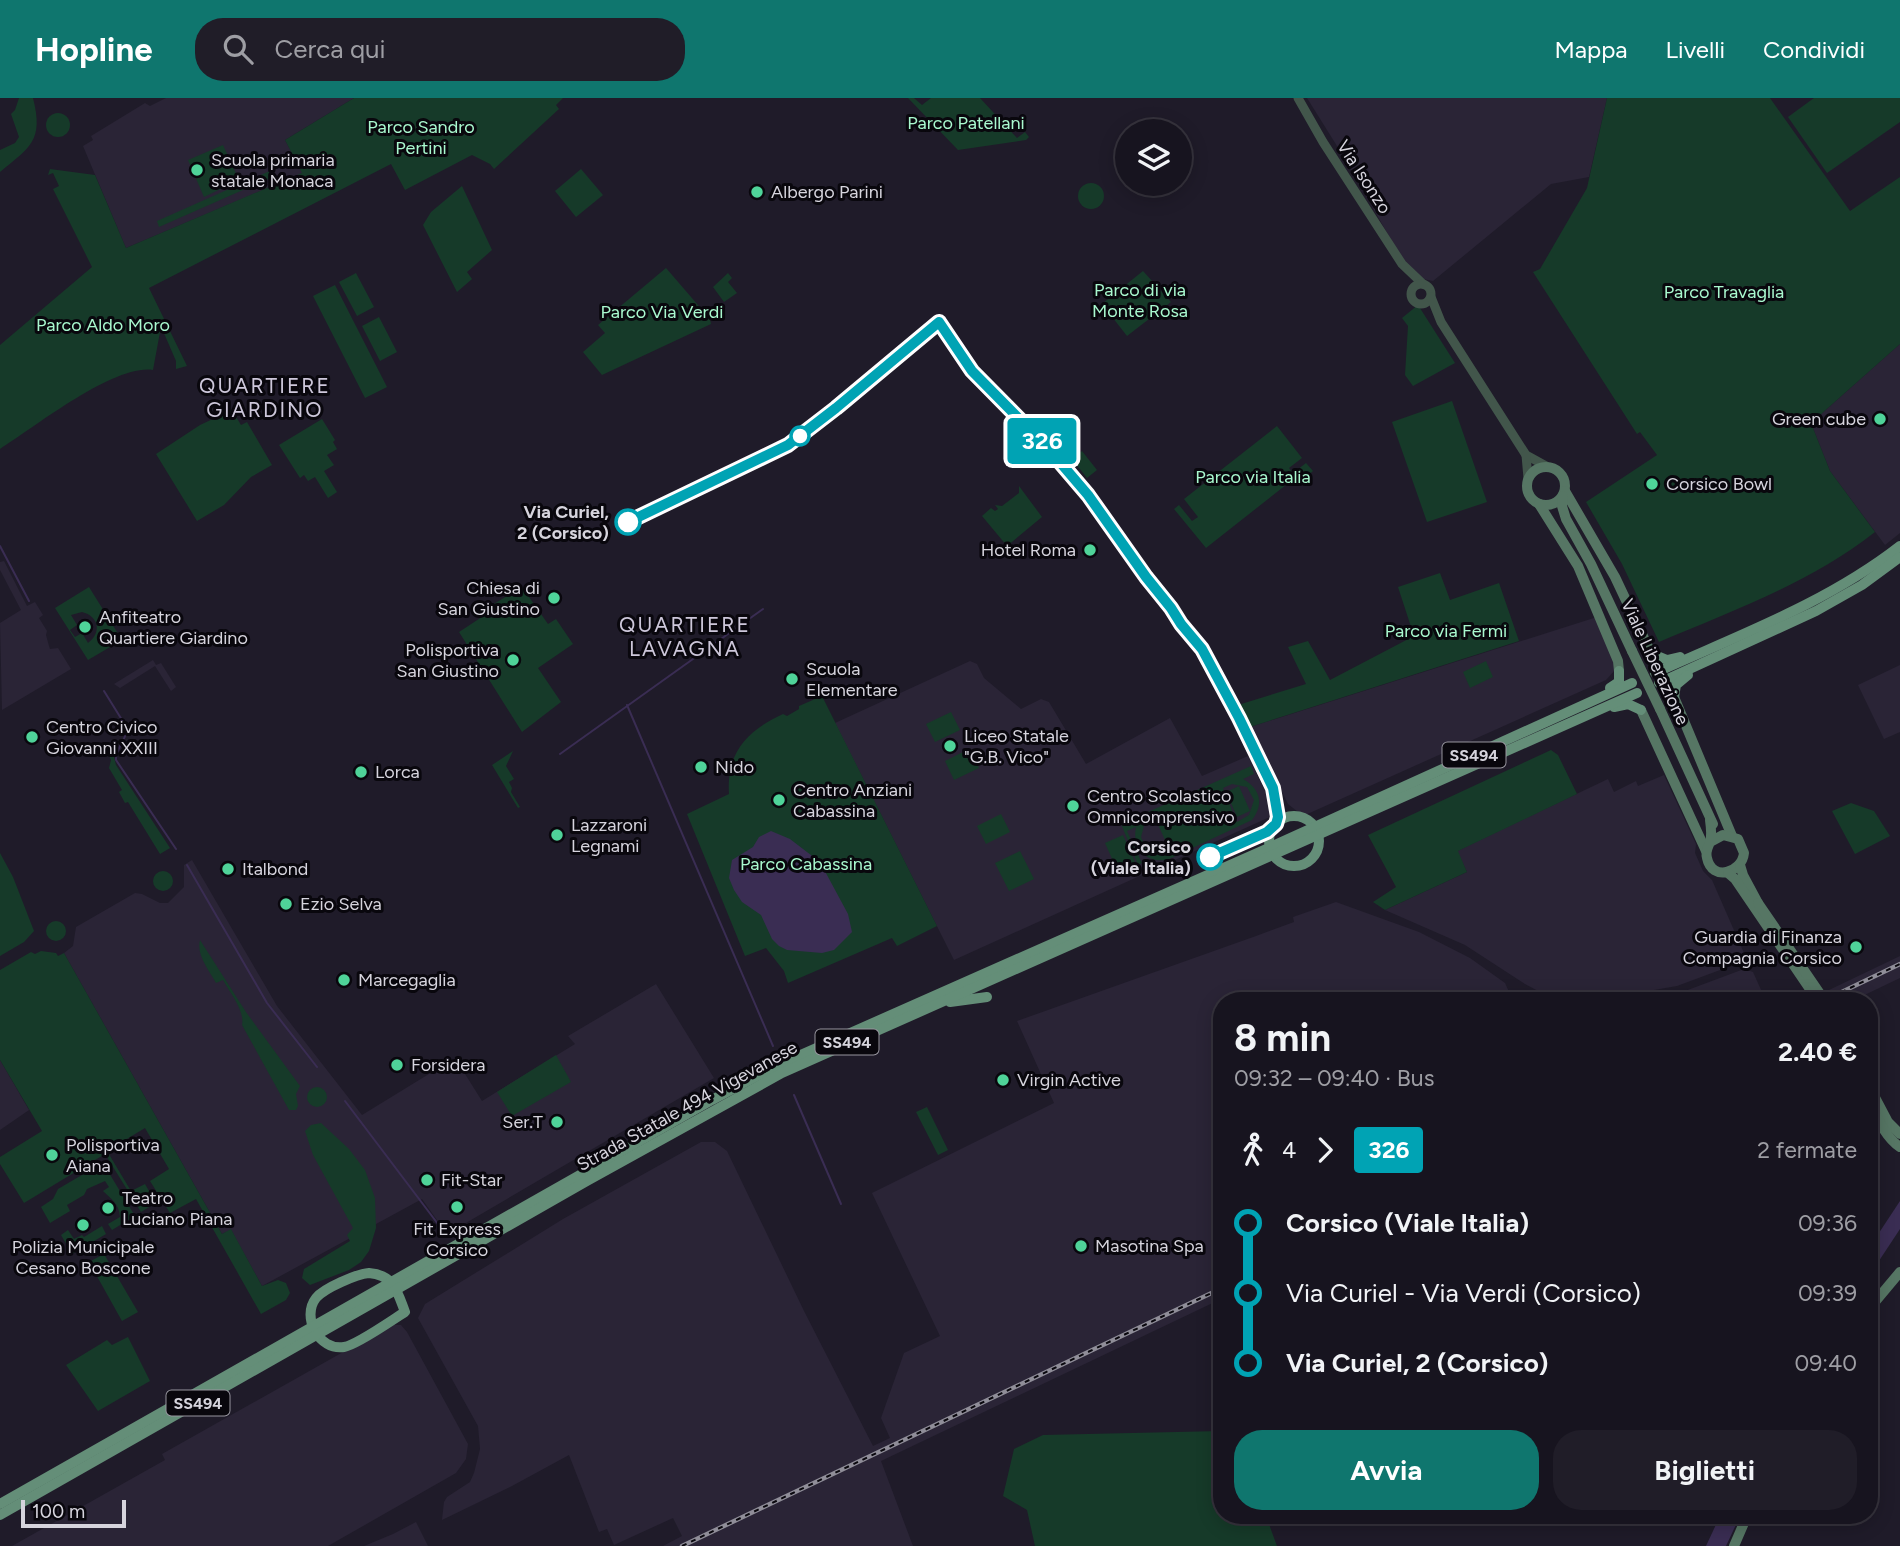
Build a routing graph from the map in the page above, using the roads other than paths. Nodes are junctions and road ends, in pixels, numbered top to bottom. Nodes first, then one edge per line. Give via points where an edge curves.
1 (1297, 101) edge
2 (1402, 264) junction
3 (1423, 284) junction
4 (1411, 292) junction
5 (1431, 297) junction
6 (1420, 305) junction
7 (1441, 322) junction
8 (1526, 455) junction
9 (1546, 466) junction
10 (1528, 478) junction
11 (1564, 494) junction
12 (1543, 504) junction
13 (1566, 519) junction
14 (1900, 546) edge
15 (1900, 557) edge
16 (1779, 623) junction
17 (1655, 655) joint
18 (1619, 671) joint
19 (1657, 678) dead end
20 (1674, 697) joint
21 (1641, 710) joint
22 (1522, 733) junction
23 (1543, 734) junction
24 (1710, 820) junction
25 (1317, 831) junction
26 (1728, 835) junction
27 (1708, 846) junction
28 (1271, 851) junction
29 (1740, 865) junction
30 (1728, 873) junction
31 (1755, 904) junction
32 (1812, 992) edge
33 (1819, 992) edge
34 (987, 997) dead end
35 (875, 1030) junction
36 (1878, 1109) edge
37 (1878, 1117) edge
38 (1900, 1134) edge
39 (1900, 1147) edge
40 (1900, 1272) edge
41 (395, 1286) junction
42 (1878, 1298) edge
43 (315, 1331) junction
44 (0, 1504) edge
45 (0, 1515) edge
46 (1744, 1524) edge
47 (1734, 1546) edge

1 - 2 street, Via Isonzo
2 - 3 street, Via Isonzo
2 - 4 street, Via Isonzo
3 - 4 street
3 - 5 street
4 - 6 street via 1412,300
5 - 6 street
5 - 7 street
6 - 7 street
7 - 8 street
8 - 9 street
8 - 10 street
9 - 10 main road
9 - 11 main road via 1563,475
10 - 12 main road via 1527,491
11 - 12 main road via 1557,502
11 - 13 main road, Viale Liberazione
11 - 17 main road, Viale Liberazione via 1615,577
12 - 13 main road, Viale Liberazione
12 - 18 main road, Viale Liberazione via 1578,566
13 - 24 main road, Viale Liberazione, bridge
14 - 16 main road
15 - 16 main road via 1839,598
16 - 17 main road via 1676,659
16 - 19 main road
16 - 20 main road via 1681,679
18 - 22 main road via 1614,686
20 - 26 main road
21 - 23 main road via 1623,704
21 - 27 main road
22 - 23 main road, SS494 via 1634,688
22 - 25 main road, SS494
23 - 25 main road, SS494
24 - 26 main road, Viale Liberazione
24 - 27 main road, Viale Liberazione
25 - 28 main road, Strada Statale 494 Vigevanese / SS494
25 - 28 main road via 1299,817 1281,820 1272,829
25 - 28 main road via 1317,853 1303,865 1287,866
26 - 27 main road
26 - 29 main road, Viale Liberazione via 1743,847
27 - 30 main road, Viale Liberazione via 1711,866
28 - 35 main road, Strada Statale 494 Vigevanese / SS494
28 - 41 main road, Strada Statale 494 Vigevanese / SS494 via 778,1065
29 - 30 main road
29 - 31 main road, Viale Liberazione
30 - 31 main road, Viale Liberazione
31 - 32 main road, Viale Liberazione
31 - 33 main road, Viale Liberazione, bridge
34 - 35 main road via 949,1003
35 - 41 main road, Strada Statale 494 Vigevanese / SS494 via 757,1085
36 - 38 main road
37 - 39 main road
40 - 42 main road
41 - 43 main road, SS494
41 - 43 main road via 380,1274 358,1274 317,1296 310,1316
41 - 43 main road via 405,1312 346,1347 326,1344
43 - 44 main road, SS494
43 - 45 main road, SS494
46 - 47 main road

